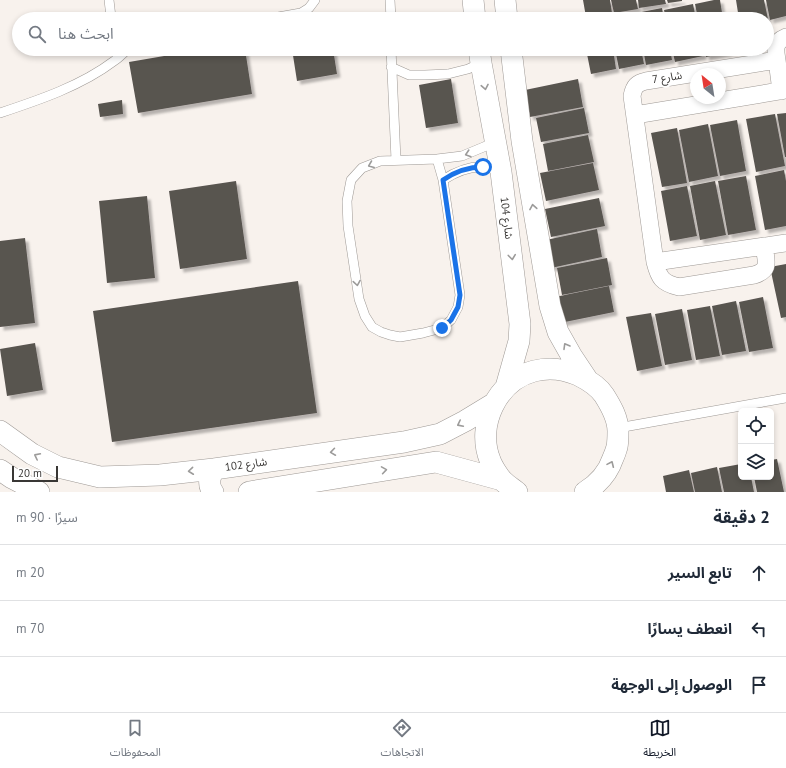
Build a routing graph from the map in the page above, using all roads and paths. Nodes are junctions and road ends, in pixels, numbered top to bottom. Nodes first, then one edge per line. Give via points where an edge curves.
1 (109, 0) edge
2 (315, 0) edge
3 (390, 0) edge
4 (111, 12) edge
5 (303, 12) edge
6 (391, 12) edge
7 (786, 37) edge
8 (120, 56) edge
9 (391, 56) edge
10 (480, 56) edge
11 (512, 56) edge
12 (777, 60) junction
13 (391, 67) junction
14 (783, 91) edge
15 (0, 113) edge
16 (635, 115) junction
17 (495, 140) junction
18 (437, 159) junction
19 (396, 160) junction
20 (502, 172) junction
21 (443, 180) junction
22 (786, 243) edge
23 (764, 246) junction
24 (655, 262) junction
25 (587, 379) junction
26 (506, 387) junction
27 (786, 398) edge
28 (493, 404) junction
29 (618, 428) junction
30 (0, 431) edge
31 (214, 469) junction
32 (0, 470) edge
33 (510, 486) edge
34 (312, 487) edge
35 (590, 490) edge
36 (39, 492) edge
37 (213, 492) edge
38 (249, 492) edge

1 - 4 lane
2 - 5 lane
3 - 6 lane
7 - 12 street via 775,50
8 - 15 lane via 90,77 48,96
9 - 13 lane
10 - 13 lane via 468,69 448,74 409,75
10 -> 17 street, شارع 104
25 -> 11 street via 558,332 550,306 522,141
12 - 14 street
12 - 16 street, شارع 7 via 640,82 633,90 632,96
13 - 19 lane
14 - 16 street
16 - 24 street, شارع 7
17 -> 18 lane via 462,156
17 - 20 street, شارع 104
18 - 19 lane
18 - 21 lane
19 -> 21 lane via 380,161 362,168 351,180 347,201 348,226 359,299 372,327 381,332 400,337 442,328 451,320 458,307 460,295
20 - 21 lane via 472,167
20 -> 26 street, شارع 104 via 520,324 519,341
22 - 23 street
23 - 24 street
23 - 24 street, شارع 7 via 766,267 754,276 679,287 662,280
25 - 26 street via 568,371 550,369 523,375
25 - 29 street via 601,391 613,409
26 - 28 street
27 - 29 lane
28 -> 31 street, شارع 102 via 440,434 404,442
28 - 33 street via 486,423 485,444 490,461
35 -> 29 street via 609,468 617,448
31 -> 30 street, شارع 102 via 160,475 100,477 58,467 32,454
31 - 37 street via 209,478
32 - 36 street
34 -> 33 street via 436,462
34 - 38 street

